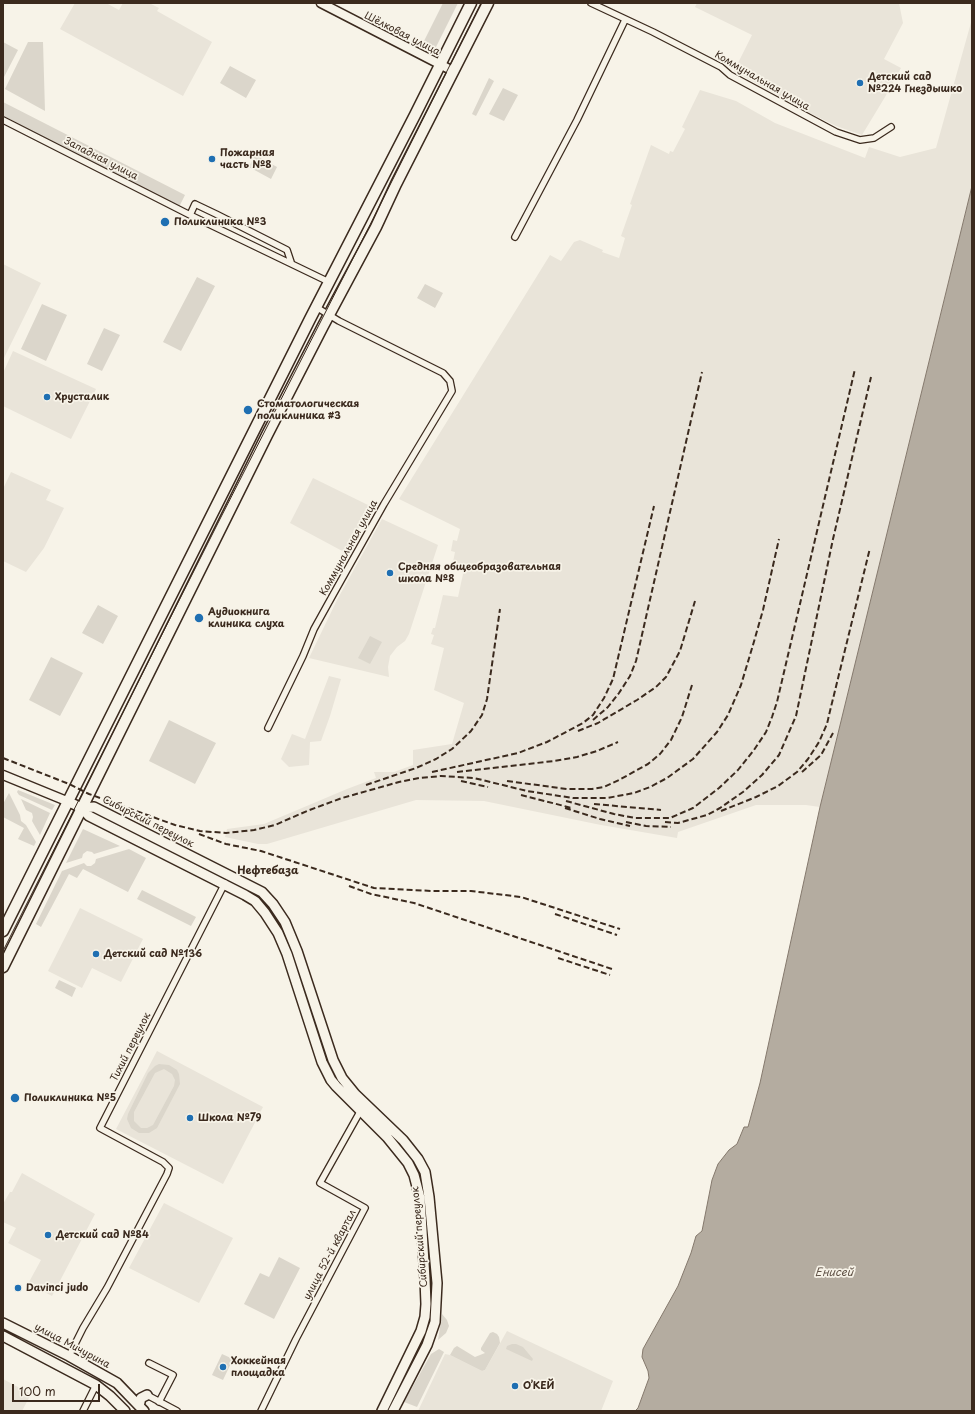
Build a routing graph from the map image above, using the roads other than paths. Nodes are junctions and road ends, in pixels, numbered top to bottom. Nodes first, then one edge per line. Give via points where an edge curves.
1 (321, 3) edge
2 (471, 3) edge
3 (488, 3) edge
4 (591, 3) edge
5 (625, 20) junction
6 (440, 65) junction
7 (453, 71) junction
8 (3, 120) edge
9 (891, 127) dead end
10 (190, 215) junction
11 (515, 237) dead end
12 (290, 262) junction
13 (329, 282) junction
14 (316, 307) junction
15 (329, 315) junction
16 (268, 728) dead end
17 (3, 775) edge
18 (69, 802) junction
19 (82, 808) junction
20 (229, 875) junction
21 (224, 884) junction
22 (3, 931) edge
23 (3, 967) edge
24 (360, 1110) junction
25 (403, 1140) junction
26 (396, 1147) junction
27 (424, 1198) junction
28 (426, 1304) junction
29 (436, 1304) junction
30 (3, 1323) edge
31 (3, 1336) edge
32 (69, 1356) junction
33 (149, 1363) dead end
34 (96, 1385) junction
35 (147, 1395) joint
36 (159, 1402) junction
37 (141, 1408) edge
38 (83, 1411) edge
39 (125, 1411) edge
40 (177, 1411) edge
41 (261, 1411) edge
42 (382, 1411) edge
43 (393, 1411) edge

1 - 6 street, Шёлковая улица
2 - 6 highway
3 - 7 highway
4 - 5 street, Коммунальная улица
5 - 9 street, Коммунальная улица via 721,67 730,76 836,132 860,140 874,138
5 - 11 street via 577,120
6 - 7 street, Шёлковая улица
6 - 13 highway
7 - 15 highway
8 - 10 street, Западная улица
10 - 12 street, Западная улица
10 - 12 street via 196,204 287,250
12 - 13 street, Западная улица
13 - 14 highway
14 - 15 street
14 - 18 highway
15 - 16 street, Коммунальная улица via 443,373 450,381 452,391 392,490 314,629
15 - 19 highway
17 - 18 street
18 - 19 main road
18 - 22 highway
19 - 20 main road, Сибирский переулок via 94,807
19 - 21 main road, Сибирский переулок via 89,816
19 - 23 highway
20 - 21 street
20 - 25 main road, Сибирский переулок via 262,892 285,922 297,951 332,1060 355,1094
21 - 24 main road, Сибирский переулок via 255,901 278,933 322,1062 336,1086
21 - 32 street, Тихий переулок via 100,1128 163,1162 169,1168
24 - 26 main road, Сибирский переулок
24 - 41 street, улица 52-й квартал via 320,1183 365,1208
25 - 26 main road
25 - 27 main road, Сибирский переулок via 425,1172
26 - 27 main road, Сибирский переулок via 408,1163
27 - 28 main road, Сибирский переулок
27 - 29 main road, Сибирский переулок via 437,1283
28 - 29 main road
28 - 42 main road, Сибирский переулок via 421,1331
29 - 43 main road, Сибирский переулок via 435,1322 427,1345
30 - 32 main road, улица Мичурина
31 - 34 main road
32 - 37 main road, улица Мичурина via 117,1383
33 - 36 street via 173,1375
34 - 38 street
34 - 39 main road
35 - 36 street
35 - 37 main road via 141,1398
36 - 40 street

